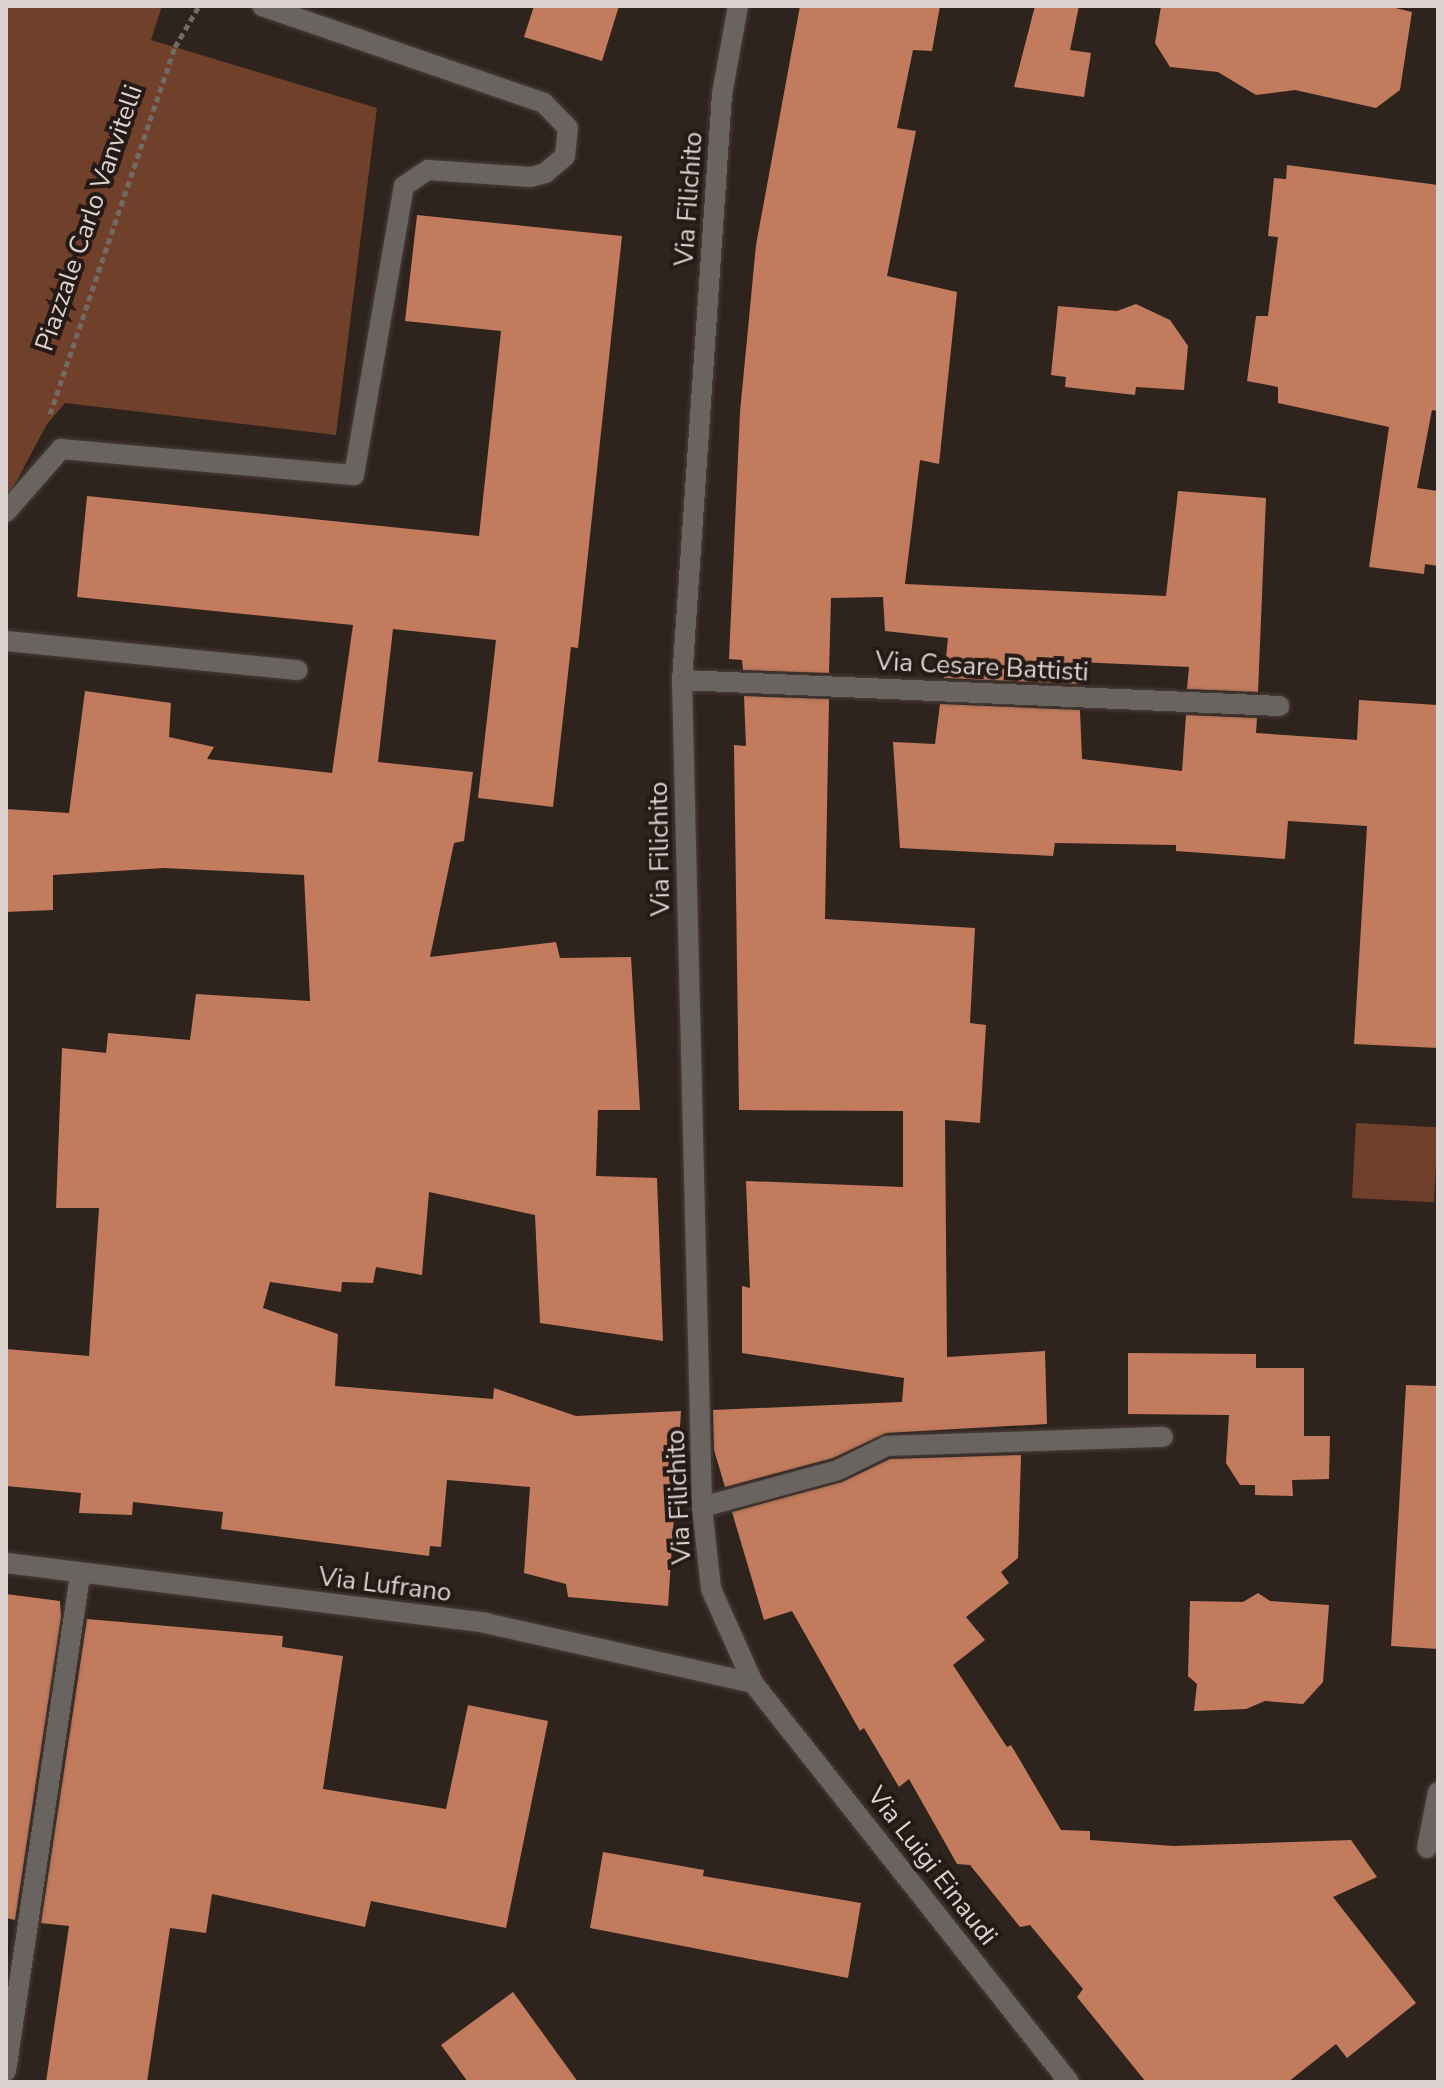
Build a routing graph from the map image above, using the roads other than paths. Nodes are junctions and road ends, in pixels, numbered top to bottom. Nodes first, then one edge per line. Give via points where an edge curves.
1 (262, 6) edge
2 (738, 6) edge
3 (6, 512) edge
4 (6, 641) edge
5 (298, 670) dead end
6 (682, 680) junction
7 (1279, 706) dead end
8 (1163, 1437) dead end
9 (702, 1507) junction
10 (6, 1563) edge
11 (80, 1575) junction
12 (753, 1683) junction
13 (1438, 1792) edge
14 (1427, 1848) dead end
15 (6, 2071) edge
16 (1069, 2082) edge

1 - 3 street via 544,103 568,128 565,156 531,177 428,170 404,186 354,475 61,449
2 - 6 street, Via Filichito via 722,94
4 - 5 street
6 - 7 street, Via Cesare Battisti
6 - 9 street, Via Filichito
8 - 9 street via 887,1446 838,1470
9 - 12 street, Via Filichito via 711,1589
10 - 11 street, Via Lufrano
11 - 12 street, Via Lufrano via 485,1623
11 - 15 street
12 - 16 street, Via Luigi Einaudi
13 - 14 street

